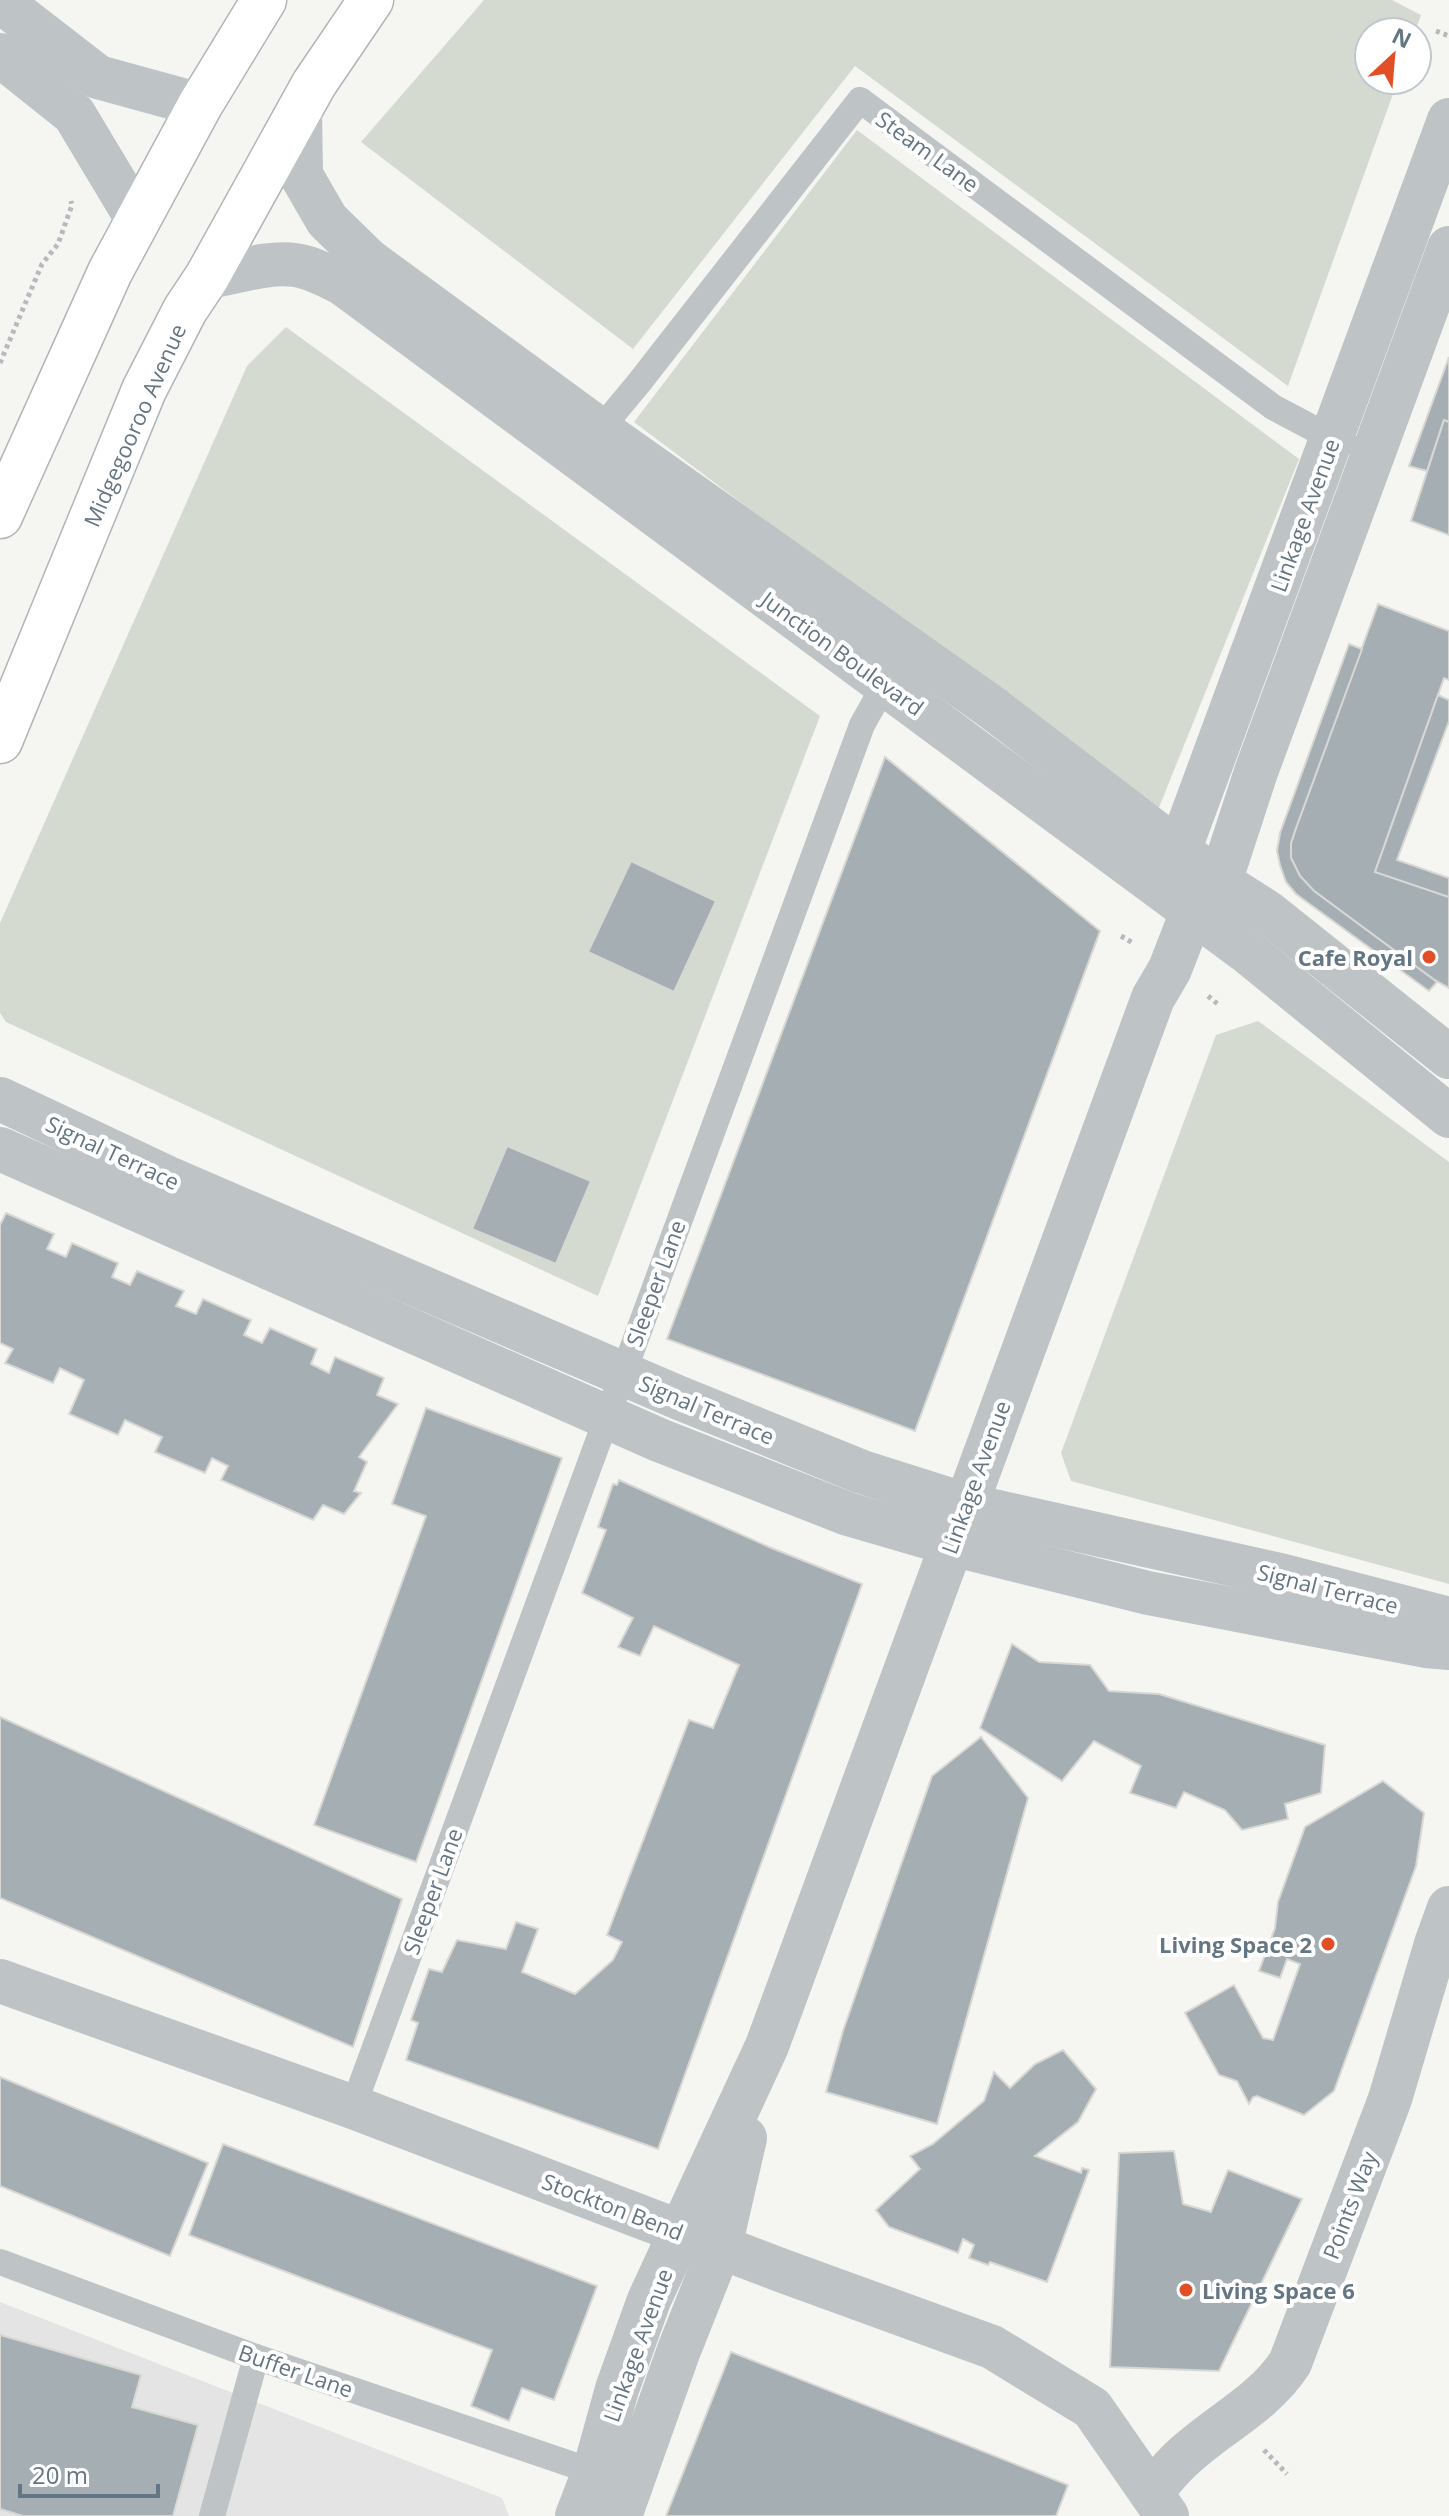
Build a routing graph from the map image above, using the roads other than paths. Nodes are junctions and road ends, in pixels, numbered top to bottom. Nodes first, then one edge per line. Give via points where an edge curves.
1 (264, 0) edge
2 (371, 0) edge
3 (0, 1) edge
4 (0, 55) edge
5 (200, 105) junction
6 (300, 109) junction
7 (1449, 120) edge
8 (137, 219) junction
9 (1449, 248) edge
10 (207, 277) junction
11 (589, 443) junction
12 (1353, 445) junction
13 (0, 516) edge
14 (908, 647) junction
15 (885, 683) junction
16 (0, 741) edge
17 (1179, 851) junction
18 (1206, 897) junction
19 (1449, 1057) edge
20 (0, 1099) edge
21 (1447, 1108) edge
22 (0, 1149) edge
23 (622, 1373) junction
24 (606, 1416) junction
25 (958, 1524) junction
26 (1449, 1619) edge
27 (1449, 1648) edge
28 (1445, 1933) edge
29 (0, 1981) edge
30 (353, 2107) junction
31 (700, 2239) junction
32 (0, 2262) edge
33 (256, 2357) junction
34 (594, 2472) junction
35 (1159, 2504) edge
36 (212, 2516) edge
37 (577, 2516) edge
38 (620, 2516) edge

1 - 5 main road
2 - 6 main road, Midgegooroo Avenue
3 - 5 street via 98,77
4 - 8 street via 74,114
5 - 8 main road
6 - 10 main road, Midgegooroo Avenue
6 - 11 street, Junction Boulevard via 301,175 327,220
7 - 12 street, Linkage Avenue
8 - 13 main road
9 - 12 street, Linkage Avenue
10 - 11 street, Junction Boulevard via 278,264 327,276
10 - 16 main road, Midgegooroo Avenue via 144,390
11 - 12 lane, Steam Lane via 860,100 1273,407
11 - 14 street, Junction Boulevard
11 - 15 street, Junction Boulevard via 671,528
12 - 17 street, Linkage Avenue
12 - 18 street, Linkage Avenue via 1326,588
14 - 15 lane, Sleeper Lane
14 - 17 street, Junction Boulevard
15 - 18 street, Junction Boulevard
15 - 23 lane, Sleeper Lane via 862,725
17 - 18 street, Junction Boulevard
18 - 19 street, Junction Boulevard via 1267,912
18 - 21 street, Junction Boulevard via 1246,951
18 - 25 street, Linkage Avenue via 1153,998
20 - 23 street, Signal Terrace via 168,1178
22 - 24 street, Signal Terrace
23 - 24 lane, Sleeper Lane
23 - 25 street, Signal Terrace via 886,1480
24 - 25 street, Signal Terrace via 848,1514
24 - 30 lane, Sleeper Lane
25 - 26 street, Signal Terrace via 1284,1576
25 - 27 street, Signal Terrace via 1148,1593
25 - 31 street, Linkage Avenue
28 - 35 street, Points Way via 1390,2099 1290,2363 1264,2396 1177,2463
29 - 30 street, Stockton Bend
30 - 31 street, Stockton Bend
31 - 34 street, Linkage Avenue via 641,2321
31 - 35 street, Stockton Bend via 992,2347 1092,2408
31 - 38 street, Linkage Avenue via 679,2350
32 - 33 lane, Buffer Lane
33 - 34 lane, Buffer Lane
33 - 36 lane
34 - 37 street, Linkage Avenue

